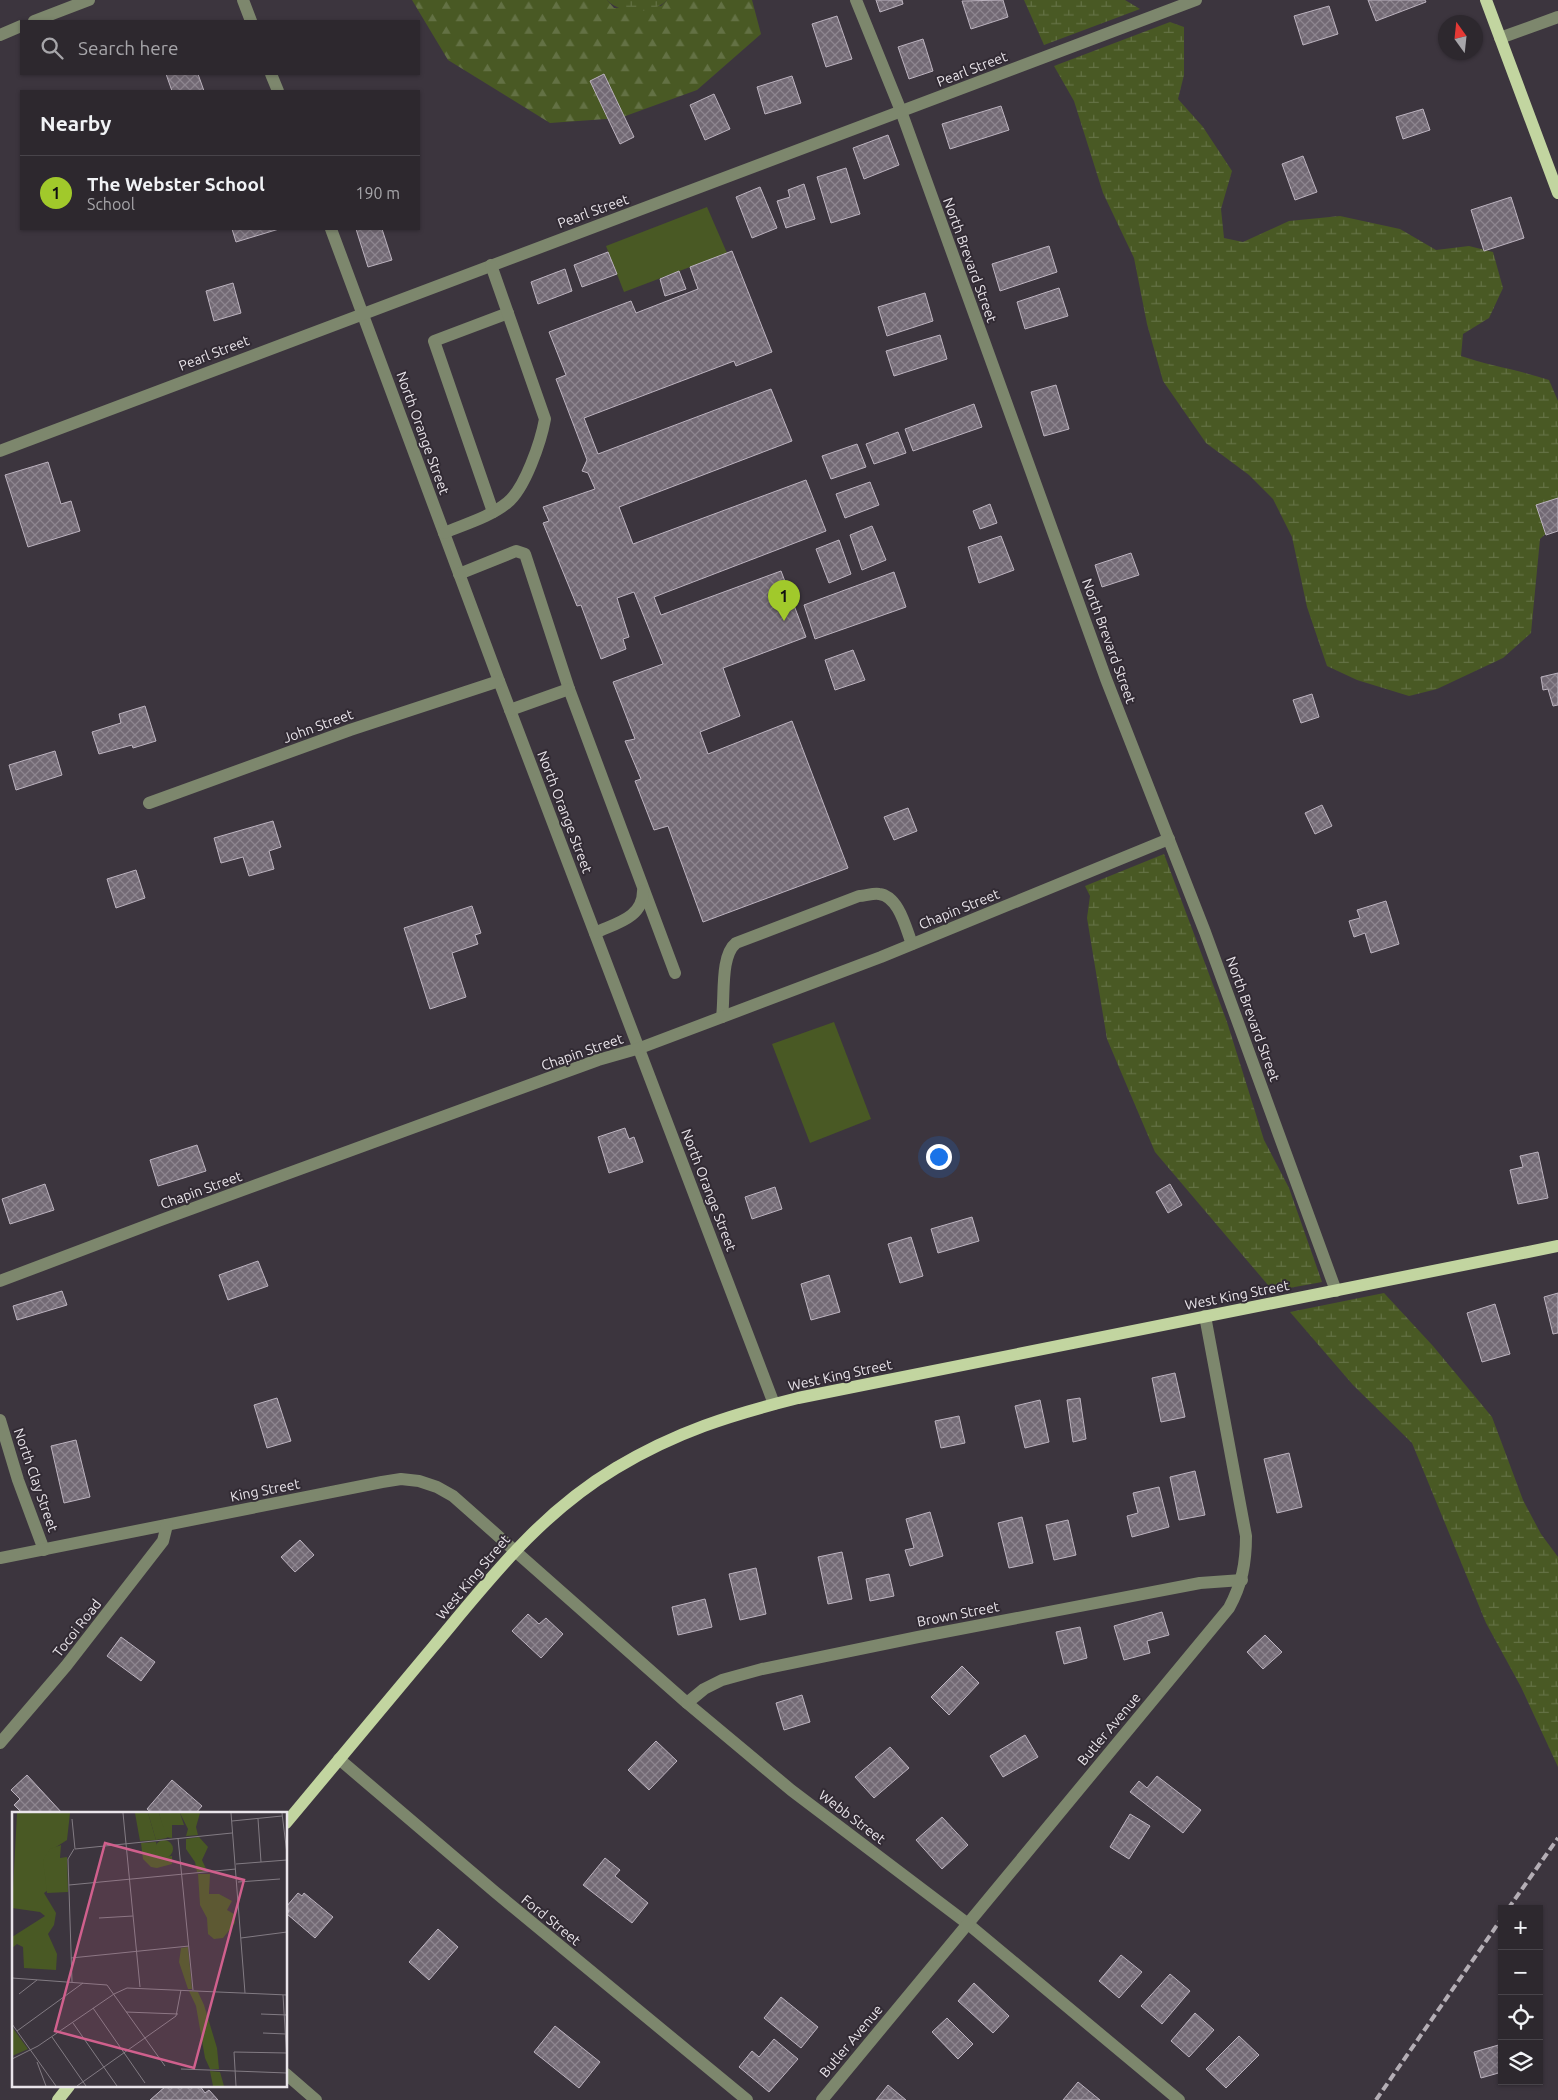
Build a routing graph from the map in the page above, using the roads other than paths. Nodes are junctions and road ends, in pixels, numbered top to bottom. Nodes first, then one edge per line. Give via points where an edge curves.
1 (89, 0) edge
2 (243, 0) edge
3 (856, 0) edge
4 (1196, 0) edge
5 (1486, 0) edge
6 (1558, 17) edge
7 (37, 20) edge
8 (251, 20) edge
9 (20, 26) edge
10 (0, 35) edge
11 (1500, 38) junction
12 (271, 75) edge
13 (278, 90) edge
14 (901, 111) junction
15 (1558, 193) edge
16 (330, 230) edge
17 (491, 265) junction
18 (362, 312) junction
19 (508, 313) junction
20 (0, 451) edge
21 (493, 512) junction
22 (444, 533) junction
23 (459, 574) junction
24 (499, 681) junction
25 (569, 689) junction
26 (510, 710) junction
27 (149, 803) dead end
28 (1169, 839) junction
29 (643, 890) junction
30 (595, 932) junction
31 (912, 944) junction
32 (675, 973) dead end
33 (722, 1017) junction
34 (640, 1048) junction
35 (1558, 1246) edge
36 (0, 1281) edge
37 (1336, 1291) junction
38 (1205, 1316) junction
39 (774, 1404) junction
40 (0, 1420) edge
41 (167, 1525) junction
42 (515, 1549) junction
43 (44, 1550) junction
44 (0, 1558) edge
45 (1242, 1580) junction
46 (687, 1703) junction
47 (0, 1743) edge
48 (340, 1759) junction
49 (288, 1821) edge
50 (968, 1924) junction
51 (288, 2076) edge
52 (67, 2088) edge
53 (58, 2100) edge
54 (316, 2100) edge
55 (747, 2100) edge
56 (822, 2100) edge
57 (1179, 2100) edge

1 - 7 street
2 - 8 street
3 - 14 street, North Brevard Street
4 - 14 street, Pearl Street
5 - 11 main road
6 - 11 street
9 - 10 street
11 - 15 main road
12 - 13 street
14 - 17 street, Pearl Street
14 - 28 street, North Brevard Street via 1106,679
16 - 18 street, North Orange Street
17 - 18 street, Pearl Street
17 - 19 street
18 - 20 street, Pearl Street
18 - 22 street, North Orange Street
19 - 21 street via 545,419 542,436 518,490
19 - 21 street via 434,340
21 - 22 street
22 - 23 street, North Orange Street
23 - 24 street, North Orange Street
23 - 25 street via 516,551 525,554
24 - 26 street, North Orange Street
24 - 27 street, John Street via 350,730
25 - 26 street
25 - 29 street
26 - 30 street, North Orange Street
28 - 31 street, Chapin Street
28 - 37 street, North Brevard Street
29 - 30 street via 643,898 635,914
29 - 32 street
30 - 34 street, North Orange Street
31 - 33 street, Chapin Street
31 - 33 street via 890,899 879,894 859,896 729,949
33 - 34 street, Chapin Street
34 - 36 street, Chapin Street via 598,1060
34 - 39 street, North Orange Street
35 - 37 main road, West King Street
37 - 38 main road, West King Street
38 - 39 main road, West King Street
38 - 45 street, Butler Avenue via 1246,1536 1246,1564
39 - 42 main road, West King Street via 713,1422 636,1456 572,1498
40 - 43 street, North Clay Street
41 - 42 street, King Street via 401,1479 428,1484 453,1496
41 - 43 street, King Street
41 - 47 street, Tocoi Road via 163,1541 66,1666
42 - 46 street, Webb Street
42 - 48 main road, West King Street
43 - 44 street, King Street
45 - 46 street, Brown Street via 1200,1583 762,1669 722,1680
45 - 50 street, Butler Avenue via 1229,1608
46 - 50 street, Webb Street via 791,1790
48 - 49 main road, West King Street
48 - 55 street, Ford Street
50 - 56 street, Butler Avenue
50 - 57 street, Webb Street
51 - 54 street
52 - 53 main road

